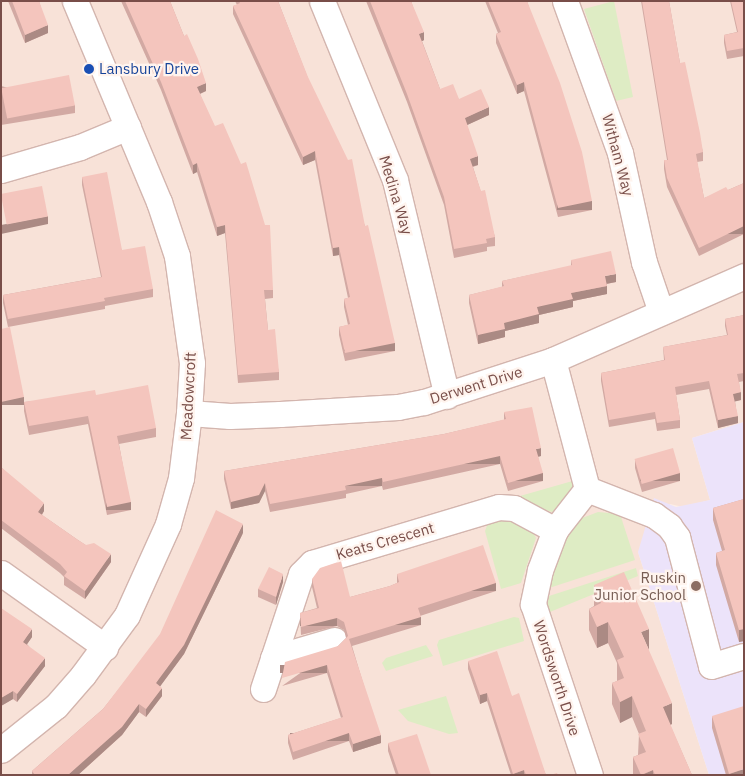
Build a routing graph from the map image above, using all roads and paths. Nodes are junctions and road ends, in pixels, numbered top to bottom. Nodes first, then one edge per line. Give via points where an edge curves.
1 (75, 1) edge
2 (322, 1) edge
3 (566, 1) edge
4 (128, 127) junction
5 (1, 170) edge
6 (744, 276) edge
7 (661, 312) junction
8 (553, 360) junction
9 (447, 396) junction
10 (189, 413) junction
11 (588, 489) junction
12 (555, 530) junction
13 (1, 573) edge
14 (334, 640) dead end
15 (105, 647) junction
16 (744, 656) edge
17 (273, 658) junction
18 (263, 689) dead end
19 (1, 750) edge
20 (590, 775) edge

1 - 4 street, Meadowcroft
2 - 9 street, Medina Way via 394,180
3 - 7 street, Witham Way via 620,153 644,262
4 - 5 street via 80,147
4 - 10 street, Meadowcroft via 168,225 184,287 192,363
6 - 7 street, Derwent Drive
7 - 8 street, Derwent Drive
8 - 9 street, Derwent Drive
8 - 11 street
9 - 10 street, Derwent Drive via 398,407 230,416
10 - 15 street, Meadowcroft via 182,478 168,524 142,584
11 - 12 street, Wordsworth Drive
11 - 16 street via 654,516 669,526 677,536 711,666
12 - 17 street, Keats Crescent via 514,508 499,507 312,563 301,574
12 - 20 street, Wordsworth Drive via 540,570 534,604
13 - 15 street
14 - 17 street
15 - 19 street, Meadowcroft via 56,706
17 - 18 street, Keats Crescent

